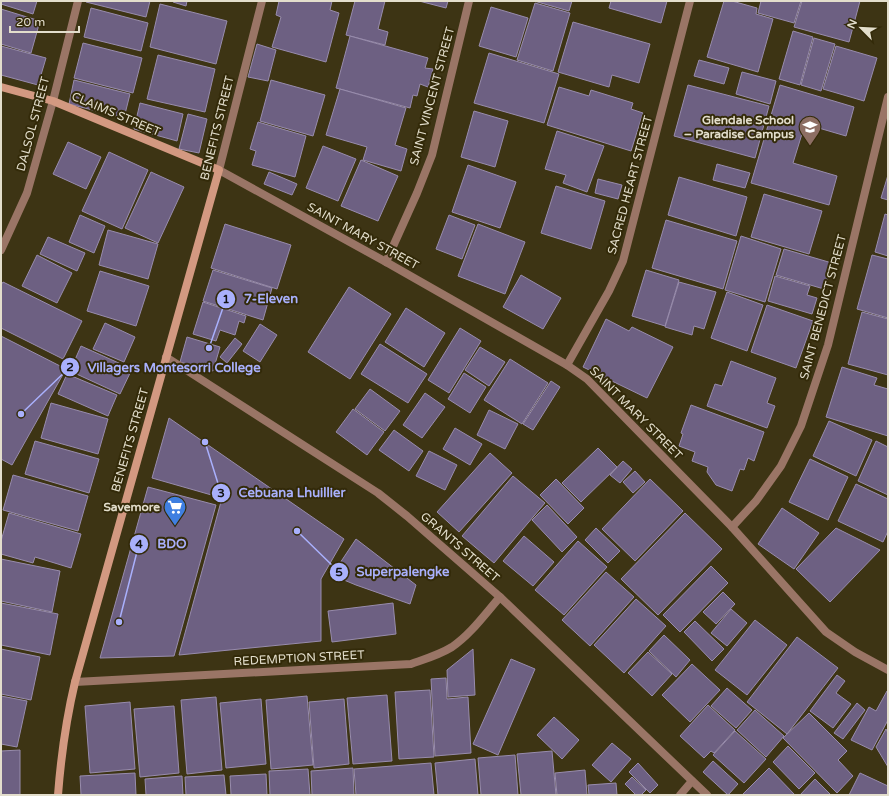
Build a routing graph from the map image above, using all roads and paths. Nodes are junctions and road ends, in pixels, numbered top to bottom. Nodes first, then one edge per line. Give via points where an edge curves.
1 (78, 1) edge
2 (262, 1) edge
3 (469, 1) edge
4 (690, 1) edge
5 (1, 87) edge
6 (888, 97) edge
7 (53, 101) junction
8 (219, 170) junction
9 (1, 250) edge
10 (386, 262) junction
11 (166, 357) junction
12 (567, 364) junction
13 (732, 527) junction
14 (500, 597) junction
15 (888, 670) edge
16 (75, 682) junction
17 (692, 781) junction
18 (58, 795) edge
19 (680, 795) edge
20 (708, 795) edge

1 - 7 street, DALSOL STREET
2 - 8 street, BENEFITS STREET
3 - 10 street, SAINT VINCENT STREET via 432,155
4 - 12 street, SACRED HEART STREET via 623,261 609,291
5 - 7 street, CLAIMS STREET
6 - 13 street, SAINT BENEDICT STREET via 828,345 801,426 781,466 756,501
7 - 8 street, CLAIMS STREET
7 - 9 street, DALSOL STREET via 27,192
8 - 10 street, SAINT MARY STREET
8 - 11 street, BENEFITS STREET
10 - 12 street, SAINT MARY STREET
11 - 14 street, GRANTS STREET via 378,493
11 - 16 street, BENEFITS STREET
12 - 13 street, SAINT MARY STREET via 587,379
13 - 15 street, SAINT MARY STREET via 826,632
14 - 16 street, REDEMPTION STREET via 452,647 411,664
14 - 17 street, GRANTS STREET
16 - 18 street, BENEFITS STREET via 66,722
17 - 19 street
17 - 20 street, GRANTS STREET

